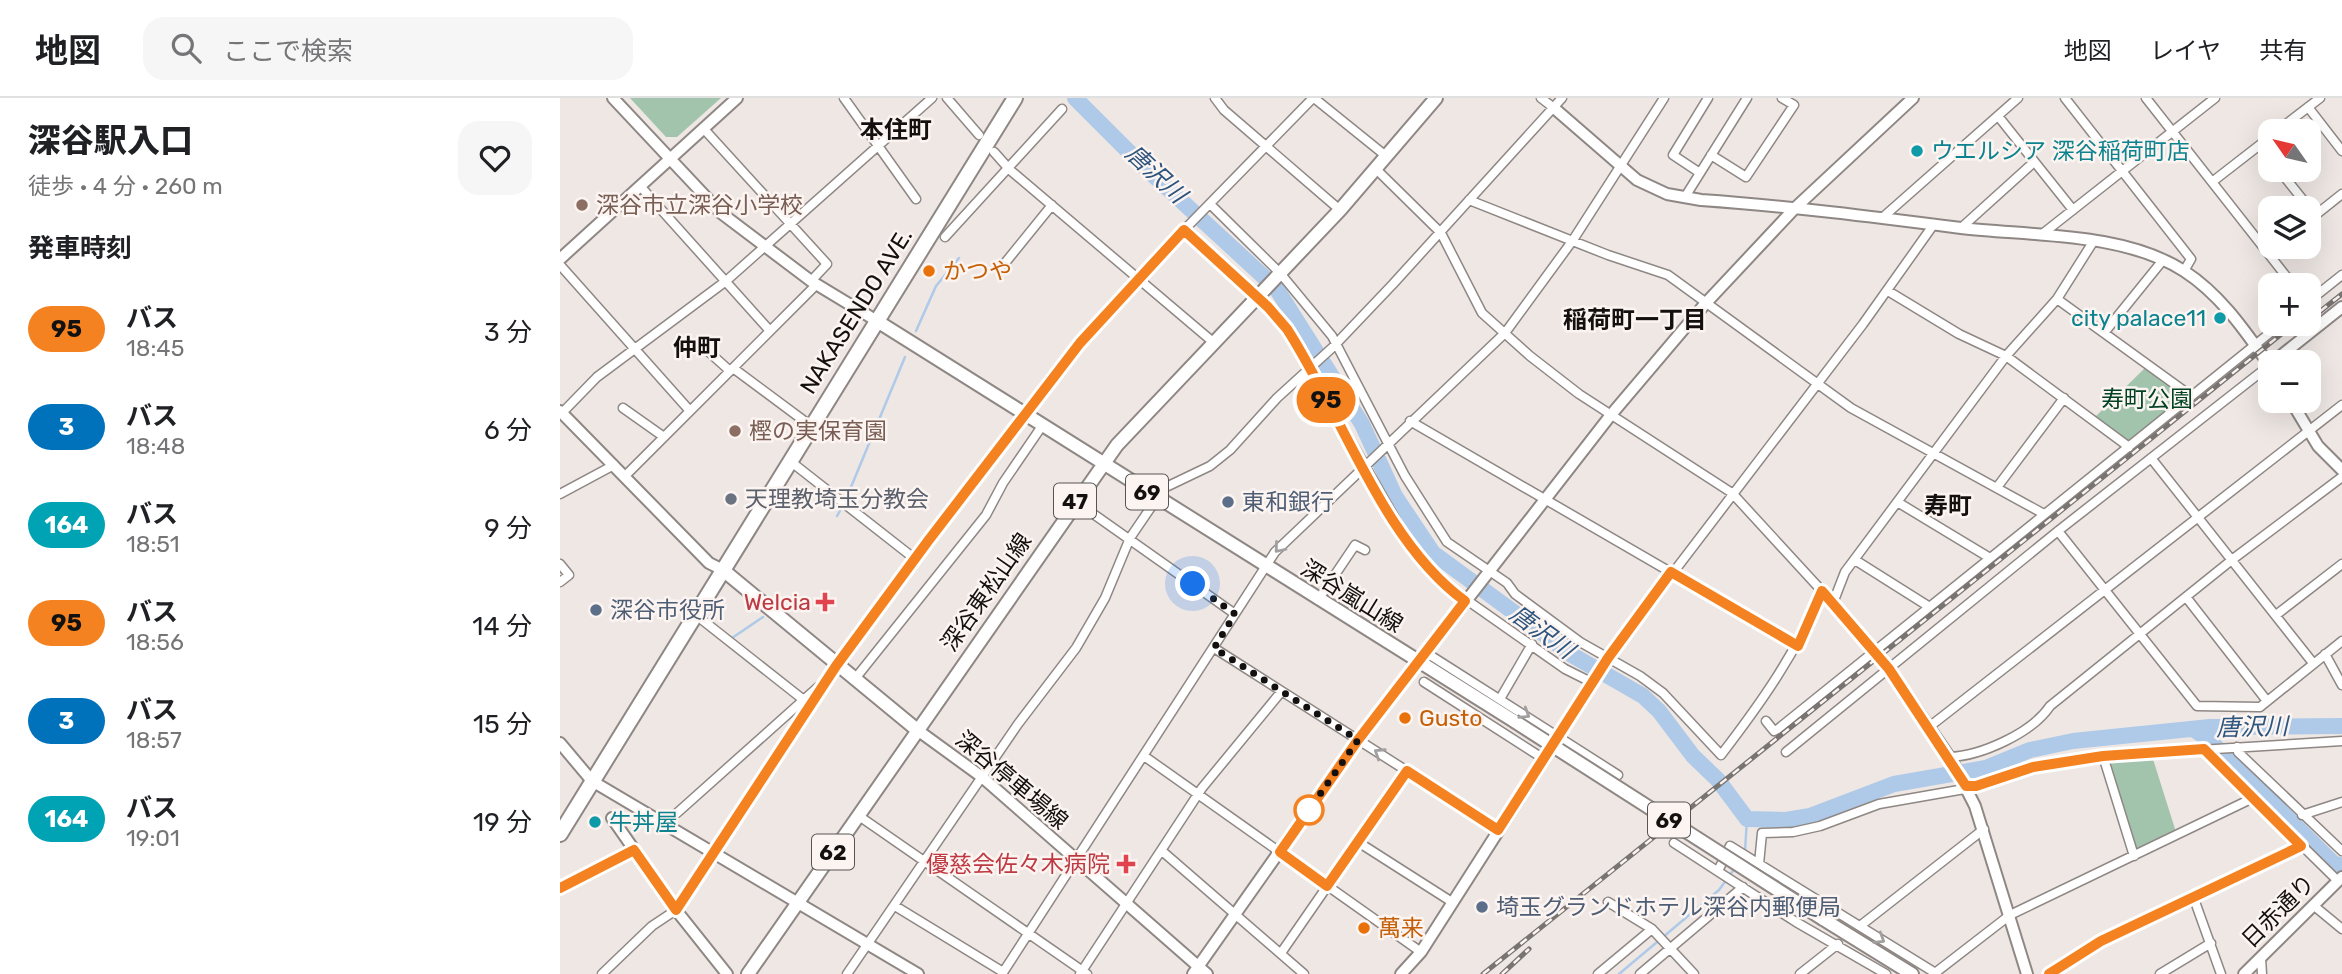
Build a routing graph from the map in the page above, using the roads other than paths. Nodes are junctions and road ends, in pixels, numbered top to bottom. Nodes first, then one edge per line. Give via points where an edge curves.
1 (613, 98) edge
2 (737, 98) edge
3 (844, 98) edge
4 (932, 98) edge
5 (947, 98) edge
6 (1015, 98) edge
7 (1215, 98) edge
8 (1314, 98) edge
9 (1436, 98) edge
10 (1541, 98) edge
11 (1562, 98) edge
12 (1664, 98) edge
13 (1708, 98) edge
14 (1747, 98) edge
15 (1782, 98) edge
16 (1913, 98) edge
17 (2018, 98) edge
18 (2065, 98) edge
19 (2146, 98) edge
20 (2215, 98) edge
21 (2320, 98) edge
22 (2308, 107) junction
23 (1554, 108) junction
24 (1062, 109) dead end
25 (1998, 116) junction
26 (2292, 119) edge
27 (703, 128) junction
28 (2172, 132) junction
29 (979, 135) dead end
30 (877, 145) junction
31 (1267, 147) junction
32 (2258, 147) edge
33 (2342, 151) edge
34 (994, 152) dead end
35 (1711, 155) junction
36 (1386, 156) junction
37 (669, 160) junction
38 (2034, 162) junction
39 (1619, 166) junction
40 (1376, 169) junction
41 (1010, 170) junction
42 (2123, 171) junction
43 (1700, 173) junction
44 (2212, 182) junction
45 (640, 186) junction
46 (2342, 194) edge
47 (1685, 197) junction
48 (916, 199) dead end
49 (1469, 200) junction
50 (1052, 205) junction
51 (1208, 206) junction
52 (1795, 208) junction
53 (1340, 210) junction
54 (2073, 210) junction
55 (2321, 211) edge
56 (1882, 218) junction
57 (790, 224) junction
58 (1934, 224) junction
59 (1961, 228) junction
60 (1185, 229) junction
61 (1441, 233) junction
62 (2041, 235) junction
63 (945, 237) dead end
64 (1573, 240) junction
65 (2258, 240) edge
66 (2092, 242) junction
67 (764, 248) junction
68 (560, 258) edge
69 (2273, 259) edge
70 (2162, 260) junction
71 (1005, 263) dead end
72 (560, 265) edge
73 (2184, 271) junction
74 (2284, 273) edge
75 (1279, 274) junction
76 (2342, 275) edge
77 (1140, 278) junction
78 (726, 281) junction
79 (813, 283) junction
80 (1888, 291) junction
81 (2321, 292) edge
82 (1258, 296) junction
83 (2057, 299) junction
84 (1705, 304) junction
85 (2342, 307) edge
86 (877, 321) junction
87 (771, 331) junction
88 (1505, 333) junction
89 (2104, 333) junction
90 (2265, 336) edge
91 (1213, 342) junction
92 (2254, 344) junction
93 (1334, 346) junction
94 (633, 348) junction
95 (2259, 350) edge
96 (2289, 350) edge
97 (710, 353) dead end
98 (2006, 356) junction
99 (1310, 368) junction
100 (732, 369) junction
101 (2258, 375) edge
102 (1816, 383) junction
103 (2191, 396) junction
104 (2064, 398) junction
105 (2342, 405) edge
106 (623, 408) dead end
107 (690, 411) junction
108 (561, 412) edge
109 (2298, 413) edge
110 (1025, 415) junction
111 (1610, 416) junction
112 (1409, 421) junction
113 (811, 426) junction
114 (1042, 426) junction
115 (2309, 431) junction
116 (664, 437) junction
117 (1387, 442) junction
118 (2129, 447) junction
119 (1934, 452) junction
120 (2151, 458) junction
121 (790, 461) junction
122 (1103, 464) junction
123 (614, 465) junction
124 (1364, 465) junction
125 (2342, 470) edge
126 (625, 476) junction
127 (2342, 477) edge
128 (1998, 486) junction
129 (1732, 493) junction
130 (560, 494) edge
131 (1157, 498) junction
132 (1544, 499) junction
133 (1075, 501) junction
134 (1899, 503) junction
135 (2044, 514) junction
136 (2199, 516) junction
137 (2058, 531) junction
138 (1130, 538) junction
139 (1365, 550) dead end
140 (1990, 558) junction
141 (915, 559) junction
142 (2232, 559) junction
143 (1855, 560) junction
144 (2342, 564) edge
145 (560, 565) edge
146 (1265, 566) junction
147 (723, 570) junction
148 (1487, 571) junction
149 (1671, 572) junction
150 (560, 582) edge
151 (2104, 589) junction
152 (1822, 591) junction
153 (2186, 597) junction
154 (1466, 599) junction
155 (1318, 600) junction
156 (1833, 603) junction
157 (1927, 606) junction
158 (1235, 614) junction
159 (2276, 614) junction
160 (696, 615) junction
161 (2141, 634) junction
162 (2342, 641) edge
163 (1532, 644) junction
164 (1798, 646) junction
165 (1214, 648) junction
166 (1874, 651) junction
167 (2325, 654) junction
168 (1422, 657) junction
169 (1607, 660) junction
170 (2313, 663) junction
171 (836, 666) junction
172 (1889, 669) junction
173 (854, 680) junction
174 (1424, 682) dead end
175 (1593, 682) junction
176 (2342, 685) edge
177 (1280, 692) junction
178 (1500, 699) junction
179 (806, 701) junction
180 (2267, 701) junction
181 (1766, 721) dead end
182 (1929, 727) junction
183 (916, 729) junction
184 (1559, 736) junction
185 (1358, 740) junction
186 (2342, 741) edge
187 (560, 743) edge
188 (2237, 747) junction
189 (2208, 749) junction
190 (1786, 752) dead end
191 (1144, 756) junction
192 (2103, 756) junction
193 (1544, 759) junction
194 (1951, 759) junction
195 (1407, 771) junction
196 (1618, 775) dead end
197 (982, 777) junction
198 (592, 781) junction
199 (1965, 784) junction
200 (1200, 794) junction
201 (2253, 798) junction
202 (2342, 802) edge
203 (677, 813) dead end
204 (2302, 815) junction
205 (859, 816) junction
206 (612, 818) dead end
207 (1984, 829) junction
208 (1498, 830) junction
209 (560, 834) edge
210 (1358, 842) junction
211 (1674, 843) dead end
212 (2301, 846) junction
213 (634, 850) junction
214 (1162, 851) junction
215 (2342, 851) edge
216 (1280, 852) junction
217 (716, 853) junction
218 (2134, 856) junction
219 (926, 861) junction
220 (1076, 862) junction
221 (1759, 864) junction
222 (1718, 871) junction
223 (2340, 879) edge
224 (1327, 886) junction
225 (1743, 887) junction
226 (560, 888) edge
227 (2193, 896) junction
228 (1818, 900) junction
229 (1608, 901) dead end
230 (799, 902) junction
231 (1452, 902) junction
232 (1127, 905) junction
233 (2313, 905) junction
234 (895, 906) junction
235 (676, 910) junction
236 (1236, 915) junction
237 (2010, 915) junction
238 (1797, 922) junction
239 (1860, 926) junction
240 (2342, 929) edge
241 (1653, 930) junction
242 (1029, 933) junction
243 (2211, 943) junction
244 (1838, 944) junction
245 (869, 945) junction
246 (1669, 948) junction
247 (1421, 952) junction
248 (1281, 953) junction
249 (2261, 958) junction
250 (1200, 972) edge
251 (1002, 973) edge
252 (1083, 973) edge
253 (1936, 973) edge
254 (602, 974) edge
255 (726, 974) edge
256 (748, 974) edge
257 (849, 974) edge
258 (918, 974) edge
259 (1304, 974) edge
260 (1401, 974) edge
261 (1598, 974) edge
262 (1640, 974) edge
263 (1694, 974) edge
264 (1800, 974) edge
265 (1886, 974) edge
266 (1912, 974) edge
267 (2027, 974) edge
268 (2049, 974) edge
269 (2160, 974) edge
270 (2221, 974) edge
271 (2244, 974) edge
272 (2262, 974) edge

1 - 37 street
2 - 27 street
3 - 30 street
4 - 30 street
5 - 29 street
6 - 86 highway, NAKASENDO AVE.
7 - 31 street
8 - 31 street
8 - 36 street
9 - 36 main road, 47
10 - 23 street
11 - 23 street
12 - 39 street
13 - 43 street via 1672,155
14 - 35 street
15 - 35 street via 1794,105 1746,177
16 - 52 street
17 - 25 street
18 - 42 street
19 - 28 street
20 - 28 street
21 - 22 street
22 - 26 street
22 - 33 street
23 - 39 street
23 - 49 street
24 - 41 street
25 - 38 street
25 - 56 street
27 - 37 street
27 - 57 street
28 - 42 street
28 - 44 street
30 - 48 street
30 - 57 street
31 - 51 street
31 - 53 street
32 - 44 street
34 - 41 street
35 - 43 street
36 - 40 main road, 47
37 - 45 street
37 - 67 street
38 - 54 street
38 - 59 street
39 - 47 street via 1651,188
39 - 64 street
40 - 53 main road, 47
40 - 61 street
41 - 50 street
41 - 63 street
42 - 54 street
42 - 73 street via 2191,259
43 - 47 street
44 - 65 street
45 - 68 street
45 - 78 street
46 - 55 street
47 - 52 street
49 - 61 street
49 - 64 street
50 - 71 street
50 - 77 street
51 - 60 street
51 - 75 street
52 - 56 street
52 - 84 street
53 - 75 main road, 47
54 - 62 street
56 - 58 street
57 - 67 street
57 - 79 street via 827,264
58 - 59 street
58 - 80 street
59 - 62 street
60 - 77 street
60 - 82 street
61 - 88 street via 1482,313
61 - 93 street
62 - 66 street
64 - 84 street via 1668,275
64 - 88 street
66 - 70 street via 2126,247
66 - 83 street
67 - 78 street
67 - 79 street
69 - 74 street
70 - 73 street
70 - 89 street
72 - 94 street
73 - 92 street via 2226,307
75 - 82 main road, 47
75 - 93 street via 1314,311
76 - 81 street
77 - 91 street
77 - 110 street via 1080,343
78 - 87 street
78 - 94 street
79 - 86 street
79 - 87 street
80 - 98 street
80 - 102 street
82 - 91 main road, 深谷東松山線 / 47
82 - 99 street via 1287,329
83 - 89 street
83 - 98 street
84 - 102 street
84 - 111 street
85 - 96 street
86 - 110 main road, 深谷嵐山線 / 69
86 - 113 highway, NAKASENDO AVE.
87 - 100 street
88 - 111 street
88 - 112 street
89 - 103 street
90 - 92 street
91 - 122 main road, 深谷東松山線 / 47
92 - 95 street
92 - 103 street
93 - 99 street
93 - 117 street
94 - 107 street
94 - 108 street
97 - 100 street
98 - 104 street
98 - 119 street
99 - 124 street
99 - 131 street via 1221,458 1170,482
100 - 107 street
100 - 113 street
101 - 120 street
102 - 119 street via 1866,418
102 - 129 street
103 - 118 street
104 - 118 street
104 - 128 street
105 - 115 street
106 - 116 street
107 - 116 street
108 - 123 street
109 - 115 street
110 - 114 main road, 深谷嵐山線 / 69
110 - 141 street
111 - 129 street
111 - 132 street
112 - 117 street
112 - 132 street
113 - 121 highway, NAKASENDO AVE.
114 - 122 main road, 深谷嵐山線 / 69
114 - 173 street via 986,515
115 - 125 street
115 - 136 street
116 - 126 street
117 - 124 street
117 - 148 street via 1433,525 1453,547
118 - 135 street
119 - 128 street
119 - 134 street
120 - 136 street
120 - 137 street
121 - 141 street
121 - 147 highway, NAKASENDO AVE.
122 - 131 main road, 深谷嵐山線 / 69
122 - 133 main road, 深谷東松山線 / 47
123 - 126 street
123 - 130 street
124 -> 146 street via 1291,534
124 - 154 street via 1416,551 1444,584
126 - 147 street via 709,563
127 - 142 street
128 - 135 street
129 - 149 street
129 - 152 street
131 - 138 street
131 - 146 main road, 深谷嵐山線 / 69
132 - 148 street
132 - 149 street
133 - 138 street
133 - 183 main road, 深谷東松山線 / 47
134 - 140 street
134 - 143 street
135 - 140 street
136 - 142 street
136 - 151 street
137 - 151 street
137 - 172 street
138 - 158 street
138 - 197 street via 1105,598 1076,648
139 - 155 street via 1355,545
140 - 157 street
141 - 171 street
142 - 153 street
142 - 159 street
143 - 156 street
143 - 157 street
144 - 159 street
145 - 150 street via 569,575
146 - 155 main road, 深谷嵐山線 / 69
146 - 158 street
147 - 160 highway, NAKASENDO AVE.
147 - 171 main road
148 - 154 street
148 - 169 street
149 - 164 street
149 - 169 street
151 - 161 street
151 - 182 street
152 - 156 street
152 - 164 street
153 - 161 street
153 - 180 street
154 - 163 street
154 - 168 street
155 - 168 main road, 深谷嵐山線 / 69
156 - 166 street
157 - 166 street
158 - 165 street
159 - 170 street
160 - 179 street
160 - 198 highway, NAKASENDO AVE.
161 - 180 street via 2197,706 2260,706
161 - 194 street via 2030,727 2006,741
162 - 167 street
163 - 175 street via 1565,669
163 - 178 street
164 - 169 street via 1721,755 1663,693
165 - 177 street
165 - 191 street
166 - 172 street
166 - 181 street via 1778,729 1774,731
167 - 170 street
167 - 176 street
168 - 178 street
168 - 185 street
168 - 266 main road, 深谷嵐山線 / 69, bridge via 1514,721
169 - 175 street
170 - 180 street
171 - 173 main road
171 - 179 street
171 - 217 street
172 - 182 street
172 - 190 street
173 - 183 main road
174 - 193 street
175 - 184 street
177 - 185 street
177 - 200 street
178 -> 184 street
179 - 203 street
182 - 194 street
183 - 197 street, 深谷停車場線
183 - 205 main road, 62
184 - 193 street
184 - 196 street
195 -> 185 street
185 - 216 street
186 - 188 street
187 - 198 street
188 - 189 street
188 - 204 street
189 - 192 street
189 - 201 street
191 - 200 street
191 - 220 street
192 - 199 street via 2033,767 1976,786
192 - 218 street
193 - 208 street
194 - 199 street
195 - 208 street
195 - 210 street
197 - 219 street
197 - 220 street, 深谷停車場線
198 - 209 highway, NAKASENDO AVE.
198 - 217 street
199 - 207 street
199 - 221 street via 1879,804 1820,826 1762,833
200 - 214 street
200 - 216 street
201 - 212 street
201 - 218 street
202 - 204 street
204 - 215 street
205 - 219 street
205 - 230 main road, 62
206 - 213 street
207 - 237 street
207 - 239 street
208 - 231 street
210 - 224 street
210 - 231 street
211 - 222 street
212 - 223 street
212 - 227 street
213 - 226 street
213 - 235 street
214 - 232 street
214 - 236 street
216 - 224 street
216 - 236 street
217 - 230 street
217 - 235 street
218 - 237 street
219 - 234 street
219 - 242 street
220 - 232 street, 深谷停車場線
220 - 242 street
221 - 222 street via 1730,846
221 - 228 street
222 - 225 street
223 - 233 street, 日赤通り
224 - 247 street
224 - 248 street
225 - 238 street
225 - 246 street
227 - 243 street
227 - 268 street via 2101,941
228 - 238 street
228 - 239 street
229 - 241 street
230 - 245 street
230 - 256 main road, 62
231 - 247 street
232 - 250 street, 深谷停車場線
232 - 252 street
233 - 240 street
233 - 249 street, 日赤通り
234 - 245 street
234 - 251 street
235 - 254 street via 652,926
235 - 255 street
236 - 248 street
236 - 250 street
237 - 253 street
237 - 267 street
238 - 244 street
239 -> 253 street
241 - 246 street
241 - 261 street
242 - 251 street
242 - 252 street
243 - 269 street
243 - 270 street
244 - 264 street
244 - 265 street
245 - 257 street
245 - 258 street
246 - 262 street
246 - 263 street
247 - 260 street
248 - 259 street
249 - 271 street, 日赤通り
249 - 272 street

